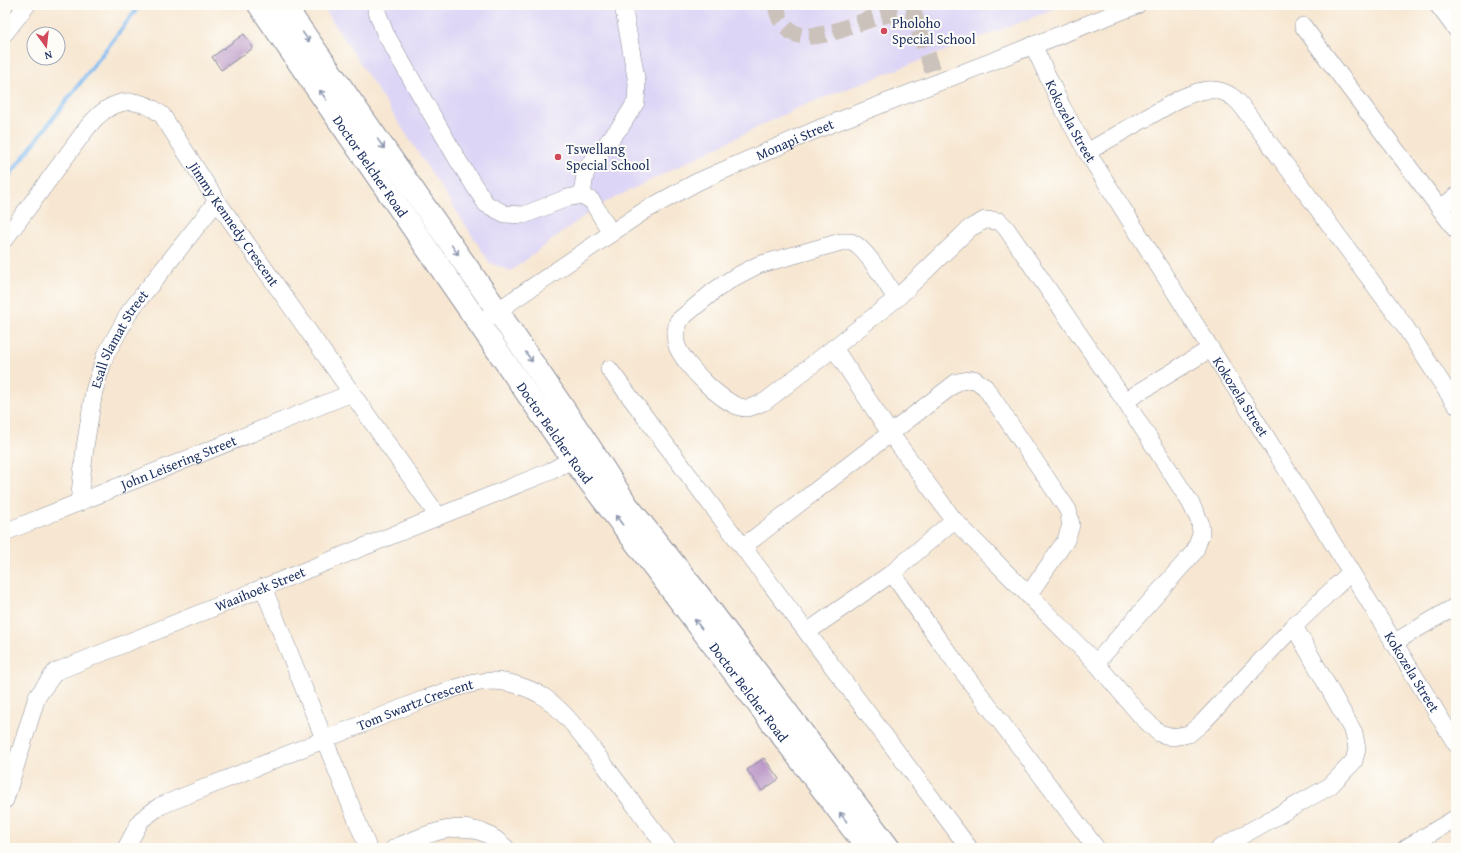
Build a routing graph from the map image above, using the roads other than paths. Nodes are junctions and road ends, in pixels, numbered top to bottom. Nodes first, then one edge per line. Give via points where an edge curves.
1 (27, 5) edge
2 (260, 5) edge
3 (284, 5) edge
4 (376, 5) edge
5 (623, 5) edge
6 (1137, 5) edge
7 (1438, 5) edge
8 (1303, 26) dead end
9 (1456, 29) edge
10 (5, 33) edge
11 (1033, 45) junction
12 (1087, 152) junction
13 (582, 195) junction
14 (1456, 196) edge
15 (217, 201) junction
16 (1440, 209) junction
17 (1456, 230) edge
18 (611, 233) junction
19 (5, 239) edge
20 (896, 299) junction
21 (497, 310) junction
22 (478, 324) junction
23 (834, 348) junction
24 (1210, 349) junction
25 (609, 369) dead end
26 (352, 393) junction
27 (1125, 401) junction
28 (1456, 405) edge
29 (890, 433) junction
30 (582, 455) junction
31 (79, 503) junction
32 (438, 516) junction
33 (954, 520) junction
34 (5, 532) edge
35 (744, 546) junction
36 (1351, 572) junction
37 (892, 573) junction
38 (263, 587) junction
39 (1029, 594) junction
40 (1456, 606) edge
41 (1294, 626) junction
42 (807, 632) junction
43 (1393, 643) junction
44 (1096, 662) junction
45 (325, 740) junction
46 (1456, 744) edge
47 (5, 800) edge
48 (1456, 818) edge
49 (126, 848) edge
50 (368, 848) edge
51 (394, 848) edge
52 (506, 848) edge
53 (667, 848) edge
54 (867, 848) edge
55 (889, 848) edge
56 (969, 848) edge
57 (1096, 848) edge
58 (1220, 848) edge
59 (1406, 848) edge

1 - 10 street
22 -> 2 main road, Doctor Belcher Road
3 -> 21 main road, Doctor Belcher Road
4 - 13 street via 386,33 459,162 486,204 506,214 524,215 567,198
5 - 13 street via 637,83 636,102 589,165
6 - 11 street, Monapi Street
7 - 9 street
8 - 16 street
11 - 12 street, Kokozela Street via 1062,107
11 - 18 street, Monapi Street via 818,129 697,182 644,211
12 - 24 street, Kokozela Street
12 - 28 street via 1181,98 1214,89 1227,93 1240,105 1404,326
13 - 18 street via 592,201
14 - 16 street
15 - 19 street, Jimmy Kennedy Crescent via 162,115 141,103 119,103 107,108 94,120
15 - 26 street, Jimmy Kennedy Crescent
15 - 31 street, Esall Slamat Street via 130,311 105,356 94,391
16 - 17 street
18 - 21 street, Monapi Street
20 - 23 street
20 - 23 street via 865,254 852,242 841,242 758,265 733,278 678,321 675,336 677,346 688,363 715,391 730,404 747,408 766,400
20 - 27 street via 970,228 986,220 999,221
21 - 22 street, Monapi Street
21 -> 30 main road, Doctor Belcher Road
22 - 30 main road, Doctor Belcher Road
23 - 29 street
24 - 27 street
24 - 36 street, Kokozela Street
25 - 35 street
26 - 31 street, John Leisering Street
26 - 32 street, Jimmy Kennedy Crescent
27 - 44 street via 1190,502 1200,522 1201,534 1195,551
29 - 33 street
29 - 35 street
29 - 39 street via 957,382 974,379 985,387 1068,510 1071,525 1066,540
30 - 32 street, Waaihoek Street via 552,471
54 -> 30 main road, Doctor Belcher Road
30 - 55 main road, Doctor Belcher Road via 699,595
31 - 34 street, John Leisering Street
32 - 38 street, Waaihoek Street
33 - 37 street
33 - 39 street
35 - 42 street
36 - 41 street
36 - 43 street, Kokozela Street
37 - 42 street
37 - 57 street via 938,639
38 - 45 street
38 - 47 street, Waaihoek Street via 55,672 38,697
39 - 44 street
40 - 43 street
41 - 44 street via 1202,723 1189,734 1173,737 1160,733 1141,716
41 - 58 street via 1354,733 1357,749 1354,761 1330,786
42 - 56 street
43 - 46 street, Kokozela Street
45 - 49 street, Tom Swartz Crescent via 160,806 141,820
45 - 50 street
45 - 53 street, Tom Swartz Crescent via 463,686 494,681 516,685 544,697 559,710 584,737
48 - 59 street
51 - 52 street via 440,830 456,827 486,833

